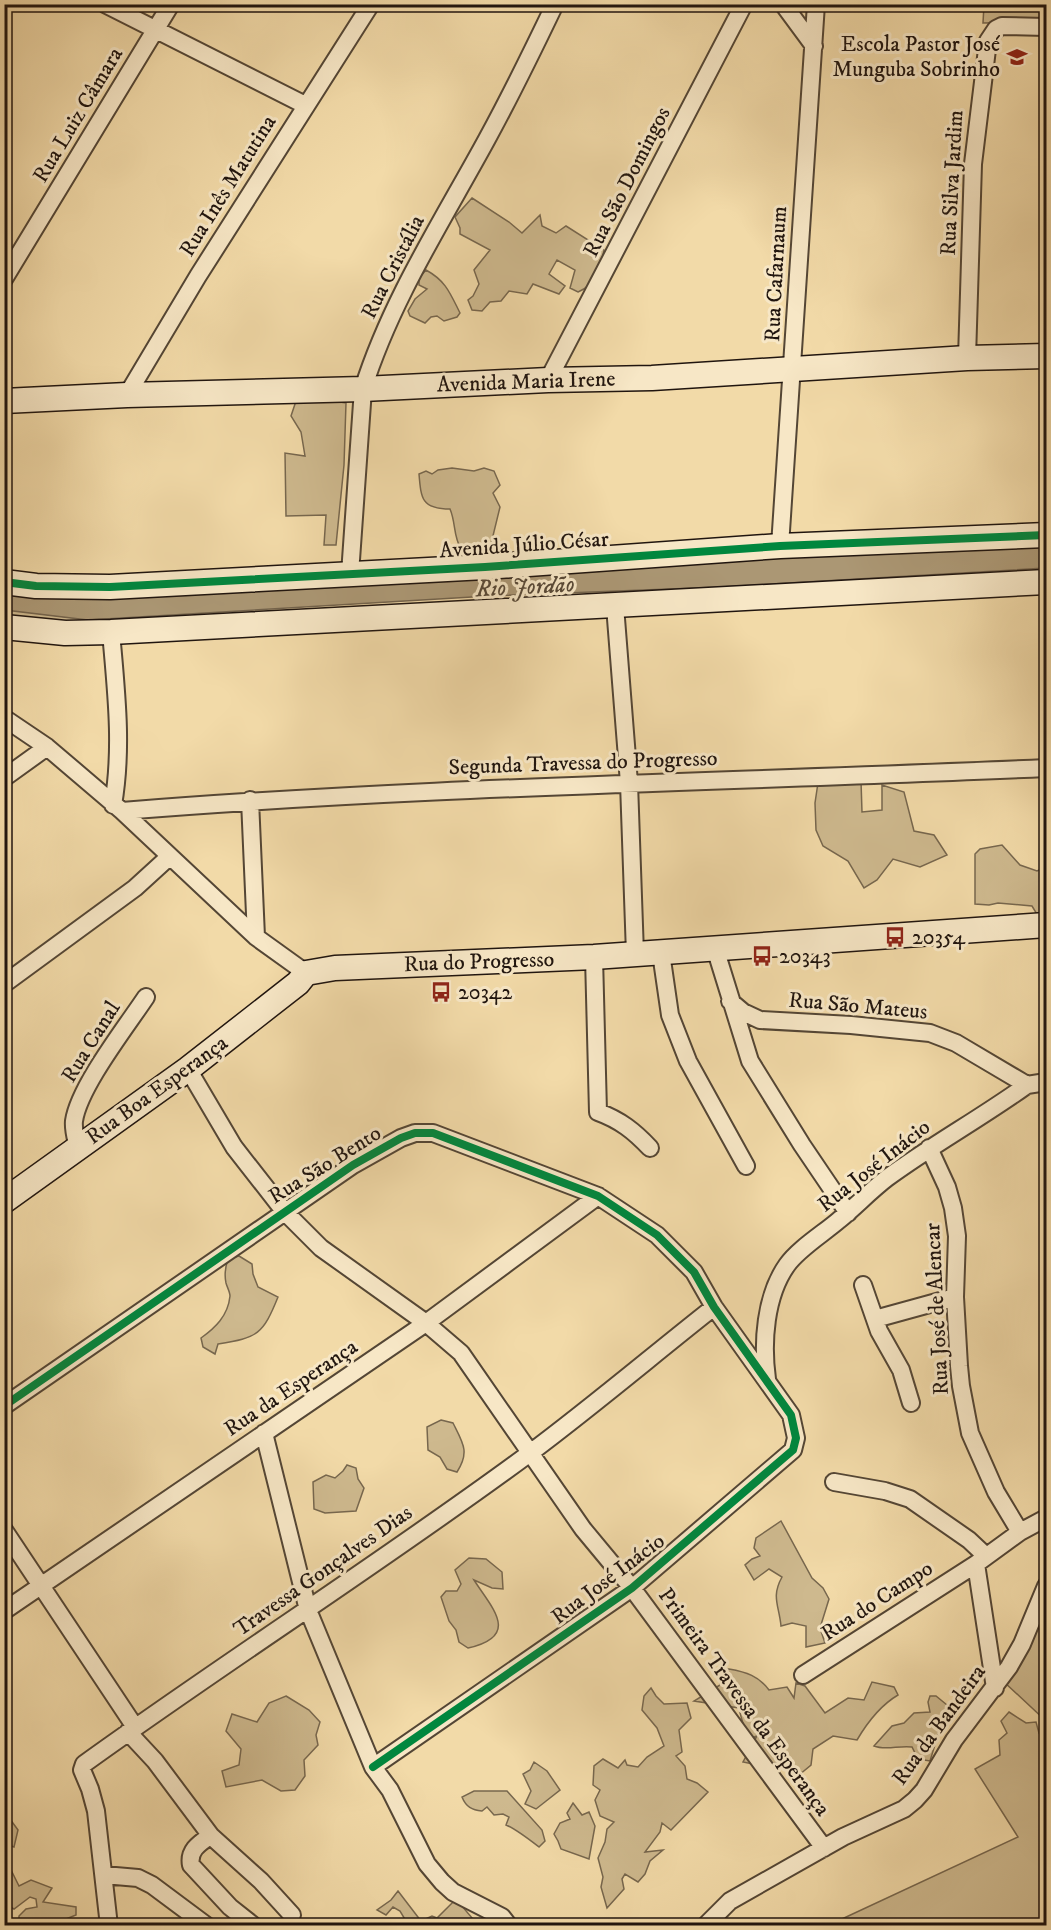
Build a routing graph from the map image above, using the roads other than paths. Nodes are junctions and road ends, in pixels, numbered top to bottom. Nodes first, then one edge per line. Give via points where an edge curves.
1 (105, 4) edge
2 (171, 4) edge
3 (371, 4) edge
4 (555, 4) edge
5 (744, 4) edge
6 (783, 4) edge
7 (816, 4) edge
8 (1047, 27) edge
9 (156, 29) junction
10 (814, 46) junction
11 (305, 105) junction
12 (4, 279) edge
13 (1047, 356) edge
14 (967, 358) junction
15 (794, 368) junction
16 (548, 380) junction
17 (363, 389) junction
18 (127, 395) junction
19 (4, 401) edge
20 (1047, 535) edge
21 (780, 546) junction
22 (350, 574) junction
23 (4, 582) edge
24 (1047, 582) edge
25 (615, 606) junction
26 (4, 627) edge
27 (111, 632) junction
28 (4, 718) edge
29 (47, 747) junction
30 (1047, 768) edge
31 (4, 778) edge
32 (629, 783) junction
33 (250, 800) junction
34 (118, 808) junction
35 (169, 857) junction
36 (1047, 925) edge
37 (256, 937) junction
38 (715, 948) junction
39 (661, 953) junction
40 (635, 954) junction
41 (594, 957) junction
42 (306, 973) junction
43 (4, 984) edge
44 (146, 997) dead end
45 (730, 1001) junction
46 (188, 1069) junction
47 (1047, 1082) edge
48 (1027, 1085) junction
49 (78, 1148) junction
50 (650, 1148) dead end
51 (929, 1148) junction
52 (746, 1166) dead end
53 (598, 1196) junction
54 (4, 1201) edge
55 (284, 1211) junction
56 (848, 1213) junction
57 (862, 1285) dead end
58 (955, 1297) junction
59 (714, 1307) junction
60 (875, 1318) junction
61 (426, 1323) junction
62 (768, 1383) junction
63 (911, 1403) dead end
64 (4, 1406) edge
65 (264, 1433) junction
66 (530, 1452) junction
67 (834, 1482) dead end
68 (1047, 1518) edge
69 (4, 1530) edge
70 (1020, 1532) junction
71 (981, 1560) junction
72 (41, 1585) junction
73 (1047, 1586) edge
74 (632, 1588) junction
75 (4, 1611) edge
76 (308, 1611) junction
77 (803, 1675) dead end
78 (995, 1688) junction
79 (132, 1729) junction
80 (373, 1767) junction
81 (210, 1836) junction
82 (824, 1848) junction
83 (104, 1875) junction
84 (292, 1915) dead end
85 (109, 1926) edge
86 (207, 1926) edge
87 (254, 1926) edge
88 (509, 1926) edge
89 (705, 1926) edge

1 - 9 street
2 - 9 street, Rua Luiz Câmara
3 - 11 street, Rua Inês Matutina
4 - 17 street, Rua Cristália via 403,295
5 - 16 street, Rua São Domingos
6 - 10 street
7 - 10 street, Rua Cafarnaum
8 - 14 street, Rua Silva Jardim via 1002,26 988,41 973,164
9 - 11 street
9 - 12 street, Rua Luiz Câmara
10 - 15 street, Rua Cafarnaum
11 - 18 street, Rua Inês Matutina
13 - 14 street, Avenida Maria Irene
14 - 15 street, Avenida Maria Irene
15 - 16 street, Avenida Maria Irene via 652,378
15 - 21 street, Rua Cafarnaum
16 - 17 street, Avenida Maria Irene
17 - 18 street, Avenida Maria Irene
17 - 22 street, Rua Cristália
18 - 19 street, Avenida Maria Irene
20 - 21 street, Avenida Júlio César
21 - 22 street, Avenida Júlio César
22 - 23 street, Avenida Júlio César via 110,587
24 - 25 street
25 - 27 street
25 - 32 street
26 - 27 street via 65,633
27 - 34 street via 119,740
28 - 29 street
29 - 31 street
29 - 34 street
30 - 32 street, Segunda Travessa do Progresso
32 - 33 street, Segunda Travessa do Progresso
32 - 40 street
33 - 34 street, Segunda Travessa do Progresso
33 - 37 street
34 - 35 street
35 - 37 street
35 - 43 street via 135,888
36 - 38 street, Rua do Progresso
37 - 42 street
38 - 39 street, Rua do Progresso
38 - 45 street
39 - 40 street, Rua do Progresso
39 - 52 street via 670,1015 688,1061
40 - 41 street, Rua do Progresso
41 - 42 street, Rua do Progresso via 365,966
41 - 50 street via 598,1112 632,1129
42 - 46 street, Rua Boa Esperança
44 - 49 street, Rua Canal via 88,1085 74,1119
45 - 48 street, Rua São Mateus via 760,1020 930,1034 956,1043
45 - 56 street via 750,1061
46 - 49 street, Rua Boa Esperança
46 - 55 street, Primeira Travessa da Esperança via 234,1147
47 - 48 street
48 - 51 street, Rua José Inácio
49 - 54 street, Rua Boa Esperança
51 - 56 street, Rua José Inácio
51 - 58 street, Rua José de Alencar via 953,1208 957,1236
53 - 55 street, Rua São Bento via 433,1133 415,1133 353,1165
53 - 59 street, Rua São Bento via 657,1235 678,1254 694,1272
53 - 61 street, Rua da Esperança
55 - 61 street, Primeira Travessa da Esperança via 321,1248
55 - 64 street, Rua São Bento
56 - 62 street, Rua José Inácio via 788,1264 778,1284 766,1318
57 - 60 street
58 - 60 street
58 - 70 street, Rua José de Alencar via 961,1386 970,1433 996,1492
59 - 62 street, Rua São Bento
59 - 66 street, Travessa Gonçalves Dias
60 - 63 street via 901,1370
61 - 65 street, Rua da Esperança
61 - 66 street, Primeira Travessa da Esperança via 461,1353
62 - 74 street, Rua José Inácio via 791,1415 796,1438 793,1450
65 - 72 street, Rua da Esperança
65 - 76 street
66 - 74 street, Primeira Travessa da Esperança via 583,1529
66 - 76 street, Travessa Gonçalves Dias
67 - 71 street via 910,1499 969,1540
68 - 70 street, Rua do Campo
69 - 72 street
70 - 71 street, Rua do Campo
71 - 77 street, Rua do Campo
71 - 78 street
72 - 75 street, Rua da Esperança
72 - 79 street
73 - 78 street, Rua da Bandeira via 1022,1644
74 - 80 street, Rua José Inácio
74 - 82 street, Primeira Travessa da Esperança
76 - 79 street, Travessa Gonçalves Dias
76 - 80 street
78 - 82 street, Rua da Bandeira via 954,1740 915,1800
79 - 81 street
79 - 83 street, Travessa Gonçalves Dias via 82,1767 96,1811
80 - 88 street via 390,1790 427,1864 442,1882 453,1892 502,1917
81 - 84 street
81 - 87 street via 191,1853 191,1865 230,1907
82 - 89 street, Rua da Bandeira via 730,1901
83 - 85 street, Travessa Gonçalves Dias
83 - 86 street via 145,1882

